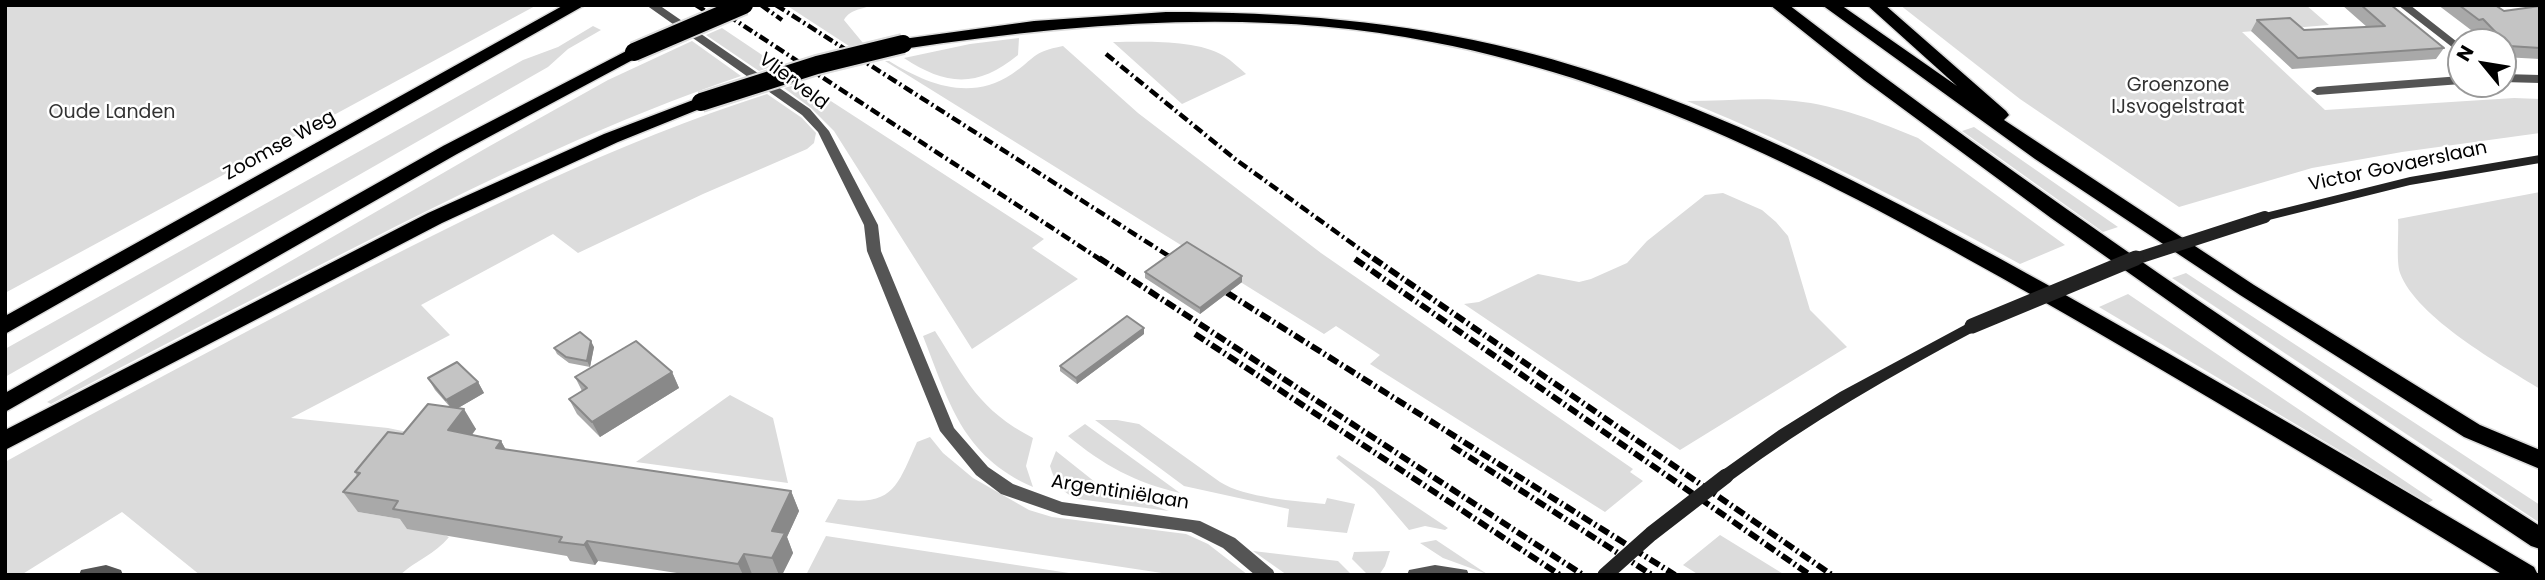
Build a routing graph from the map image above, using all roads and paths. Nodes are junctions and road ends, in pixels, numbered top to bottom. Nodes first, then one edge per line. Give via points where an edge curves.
1 (652, 5) edge
2 (744, 5) edge
3 (1778, 5) edge
4 (1830, 5) edge
5 (1875, 5) edge
6 (2403, 5) edge
7 (574, 7) edge
8 (2447, 40) edge
9 (2517, 78) edge
10 (2540, 79) edge
11 (2447, 81) edge
12 (2317, 91) dead end
13 (2042, 155) junction
14 (2540, 159) edge
15 (871, 225) joint
16 (5, 326) edge
17 (5, 404) edge
18 (5, 441) edge
19 (2540, 460) edge
20 (2540, 539) edge
21 (87, 575) edge
22 (115, 575) edge
23 (1267, 575) edge
24 (1415, 575) edge
25 (1461, 575) edge
26 (1605, 575) edge
27 (2525, 575) edge

1 - 15 street, Vlierveld via 815,121
2 - 17 highway, bridge via 634,52 493,126
3 - 20 highway via 2080,230
4 - 13 highway
5 - 13 highway via 1974,89
6 - 8 street
7 - 16 highway, Zoomse Weg
9 - 10 street
11 - 12 street
13 - 19 highway via 2472,431
14 - 26 street, Victor Govaerslaan, bridge via 2410,181 2265,216 2139,257 1972,326 1790,431 1651,534
15 - 23 street, Argentiniëlaan via 874,251 948,431 982,471 1007,489 1062,508 1194,526 1229,542
18 - 27 highway, bridge via 498,188 701,102 817,65 983,31 1077,20 1269,18 1429,36 1523,57 1672,105 1765,144 1909,217 2174,366
21 - 22 street
24 - 25 street

